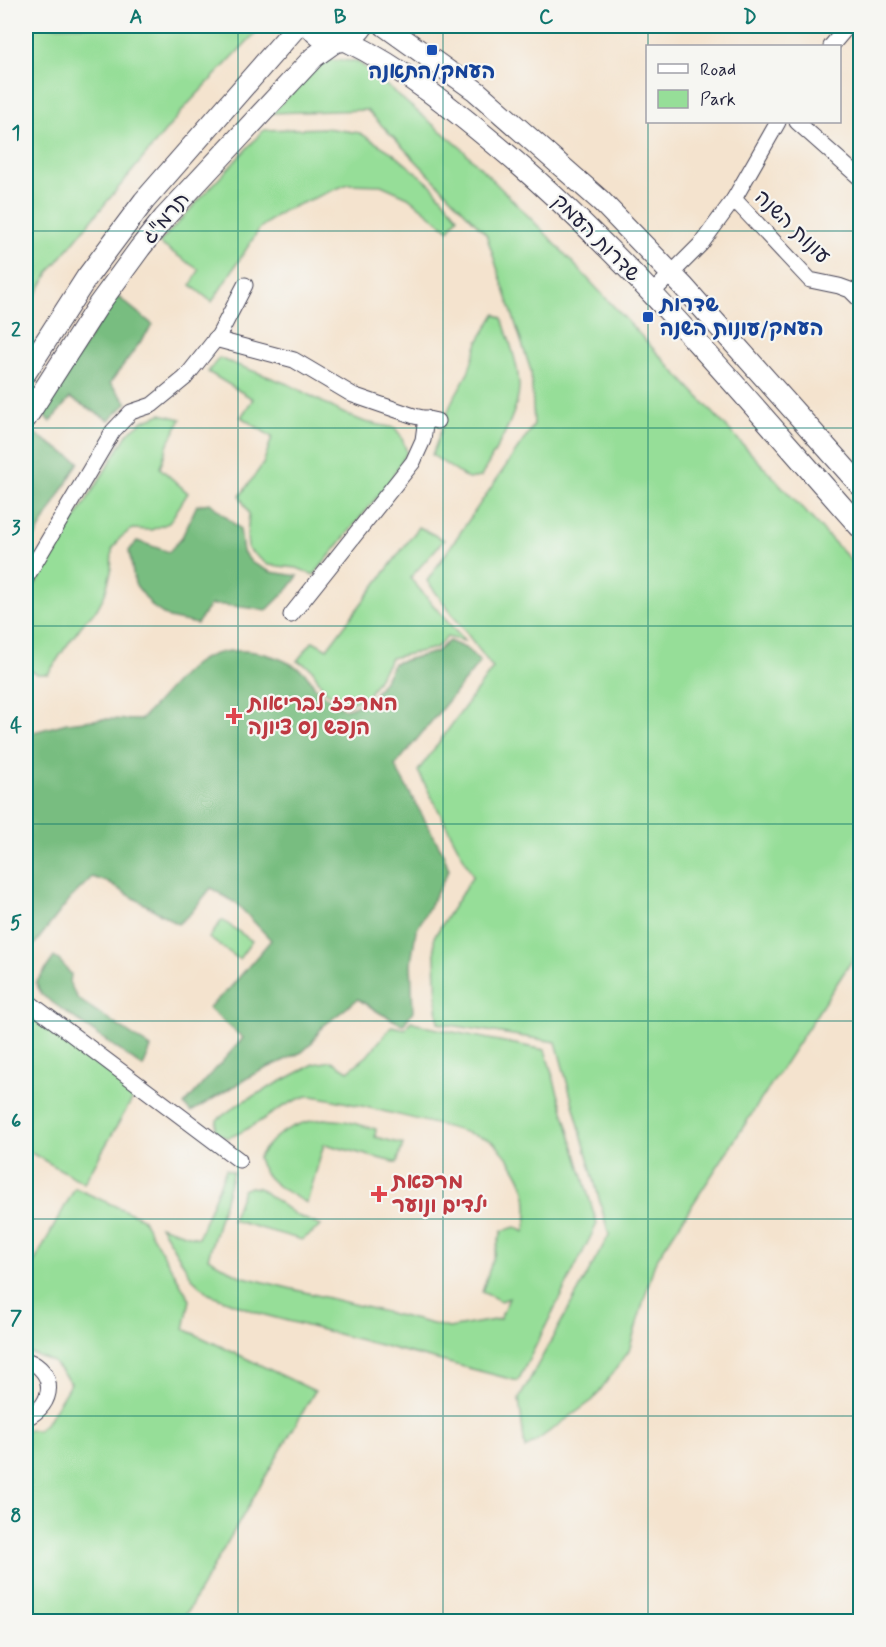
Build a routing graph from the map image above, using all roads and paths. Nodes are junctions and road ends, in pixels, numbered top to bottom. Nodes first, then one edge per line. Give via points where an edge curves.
1 (297, 26) edge
2 (310, 26) edge
3 (363, 26) edge
4 (385, 26) edge
5 (849, 26) edge
6 (340, 41) junction
7 (832, 45) edge
8 (777, 123) edge
9 (798, 123) edge
10 (861, 178) edge
11 (734, 199) junction
12 (672, 274) junction
13 (245, 285) dead end
14 (652, 293) junction
15 (861, 300) edge
16 (215, 339) junction
17 (26, 372) edge
18 (26, 418) edge
19 (861, 485) edge
20 (861, 527) edge
21 (26, 578) edge
22 (291, 615) dead end
23 (26, 1000) edge
24 (239, 1160) dead end
25 (26, 1360) edge
26 (26, 1418) edge

1 - 17 street, תרמ"ג via 144,201 87,277
2 - 6 street, שדרות העמק via 318,35
3 - 6 street, תרמ"ג via 358,33
4 - 12 street, שדרות העמק via 476,91 545,150
5 - 7 street
6 - 14 street, שדרות העמק via 396,68 458,112 582,221
6 - 18 street, תרמ"ג via 314,57 164,219 99,304
8 - 11 street, עונות השנה
9 - 10 street
11 - 12 street, עונות השנה via 701,244
11 - 15 street, עונות השנה via 810,280 839,285
12 - 14 street, עונות השנה
12 - 19 street, שדרות העמק
13 - 16 street
14 - 20 street, שדרות העמק
16 - 21 street via 185,378 152,405 131,412 113,431
16 - 22 street via 294,360 353,396 432,420 413,462
23 - 24 street
25 - 26 street via 43,1371 48,1393 44,1405

